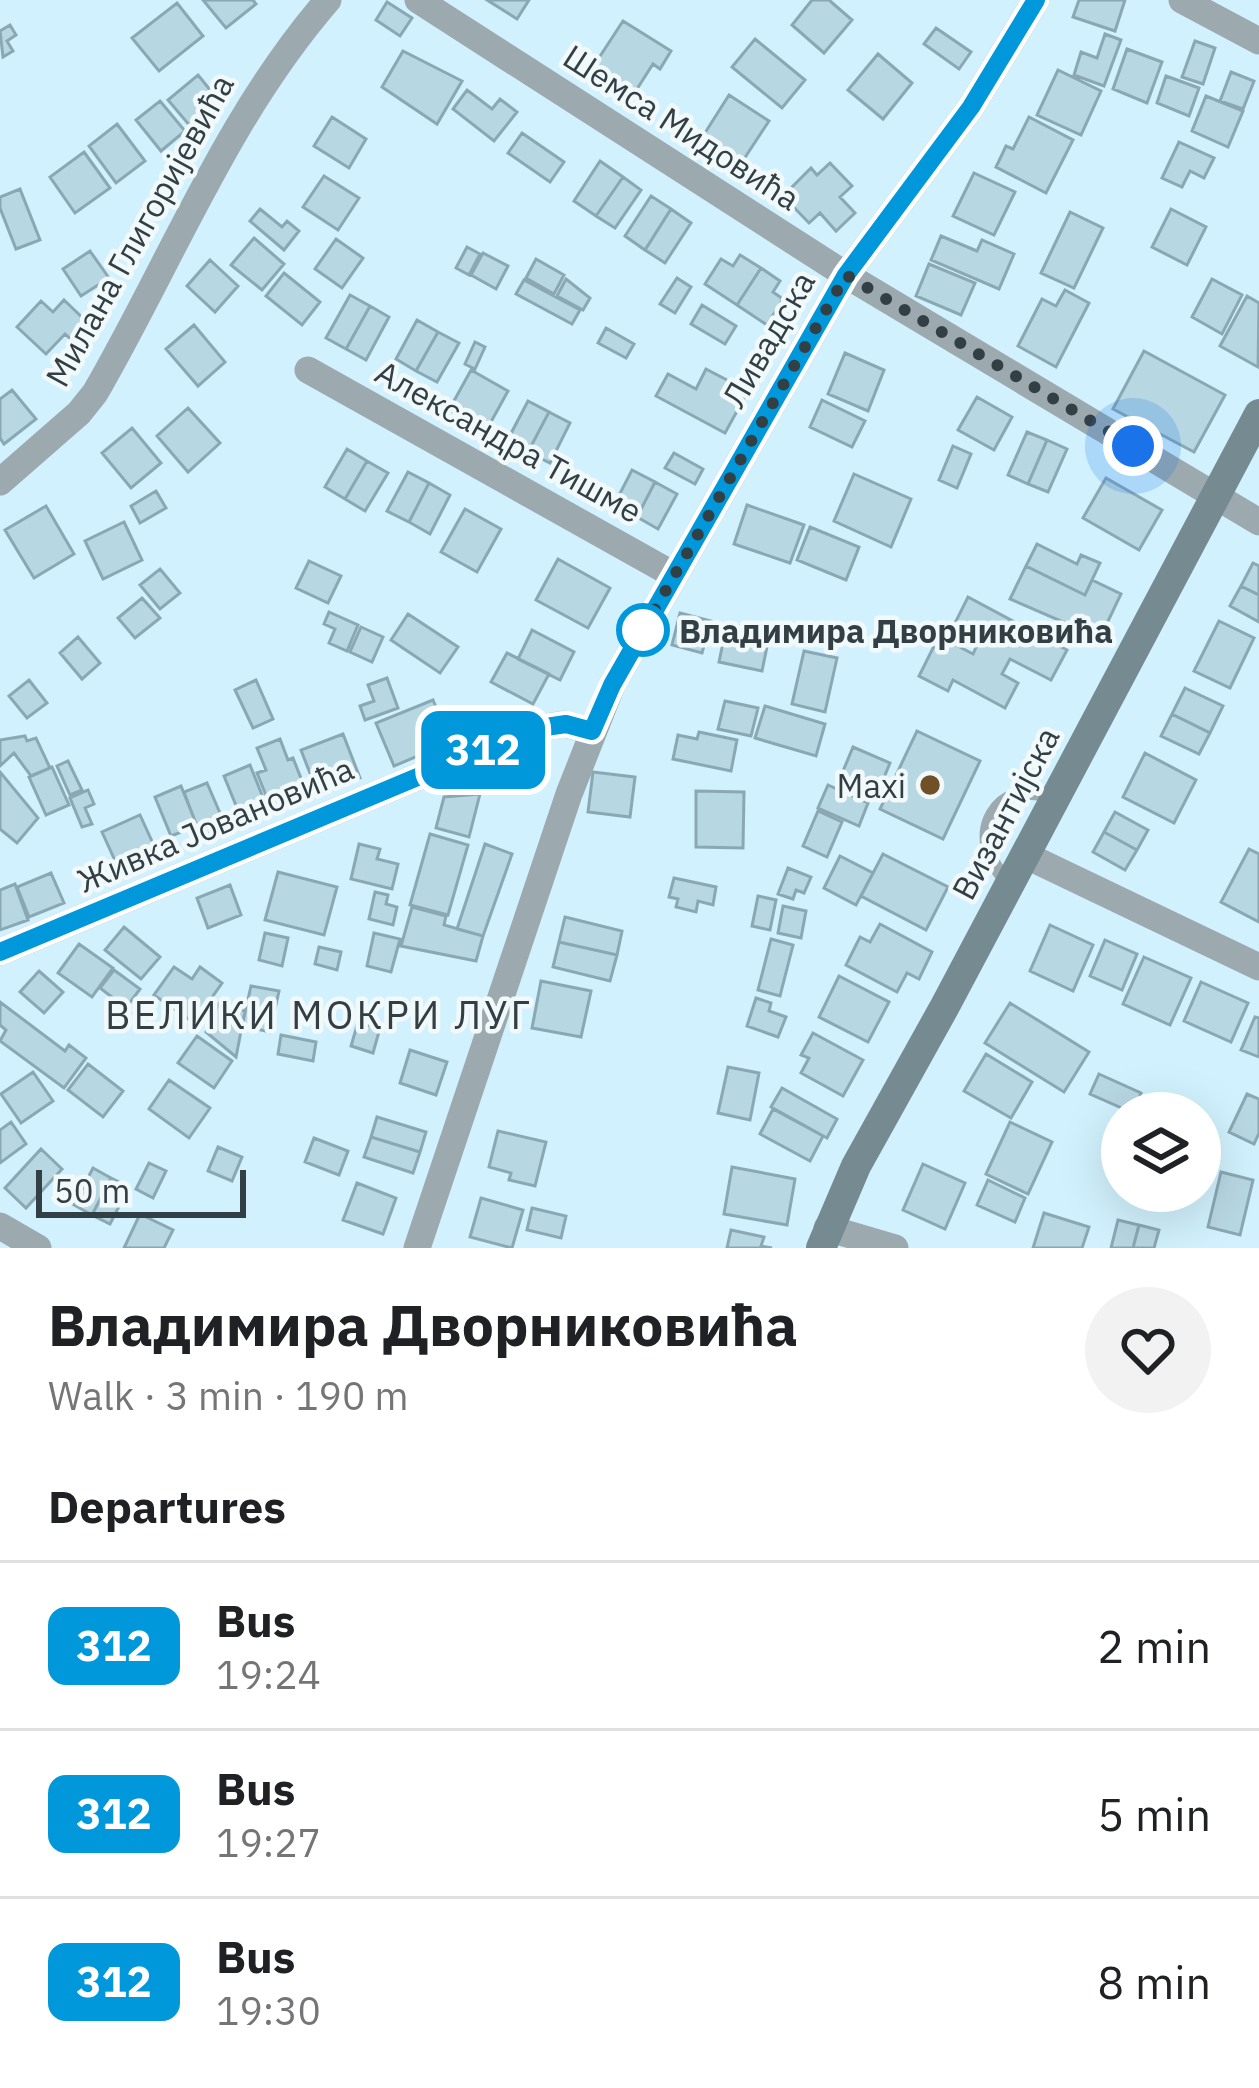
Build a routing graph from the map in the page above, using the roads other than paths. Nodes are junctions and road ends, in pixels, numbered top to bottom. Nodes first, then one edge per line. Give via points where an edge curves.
1 (328, 0) edge
2 (418, 0) edge
3 (1036, 0) edge
4 (1182, 0) edge
5 (1259, 41) edge
6 (846, 275) junction
7 (308, 370) dead end
8 (1259, 415) edge
9 (0, 482) edge
10 (1215, 495) junction
11 (1259, 522) edge
12 (674, 575) junction
13 (592, 731) junction
14 (1053, 798) junction
15 (1025, 855) junction
16 (1010, 883) junction
17 (0, 952) edge
18 (1259, 967) edge
19 (0, 1226) edge
20 (824, 1238) edge
21 (38, 1248) edge
22 (417, 1248) edge
23 (896, 1248) edge

1 - 9 street, Милана Глигоријевића via 245,110 95,393
2 - 6 street, Шемса Мидовића
3 - 6 street, Ливадска via 971,107
4 - 5 street
6 - 10 street
6 - 12 street, Ливадска
7 - 12 street, Александра Тишме
8 - 10 street, Византијска
10 - 11 street
10 - 14 street, Византијска
12 - 13 street, Ливадска
13 - 17 street, Живка Јовановића via 566,724 532,729
13 - 22 street, Ливадска
14 - 15 street, Византијска
14 - 16 lane via 1022,794 990,818 987,855
15 - 16 street, Византијска
15 - 18 street
16 - 20 street, Византијска
19 - 21 street
20 - 23 street

